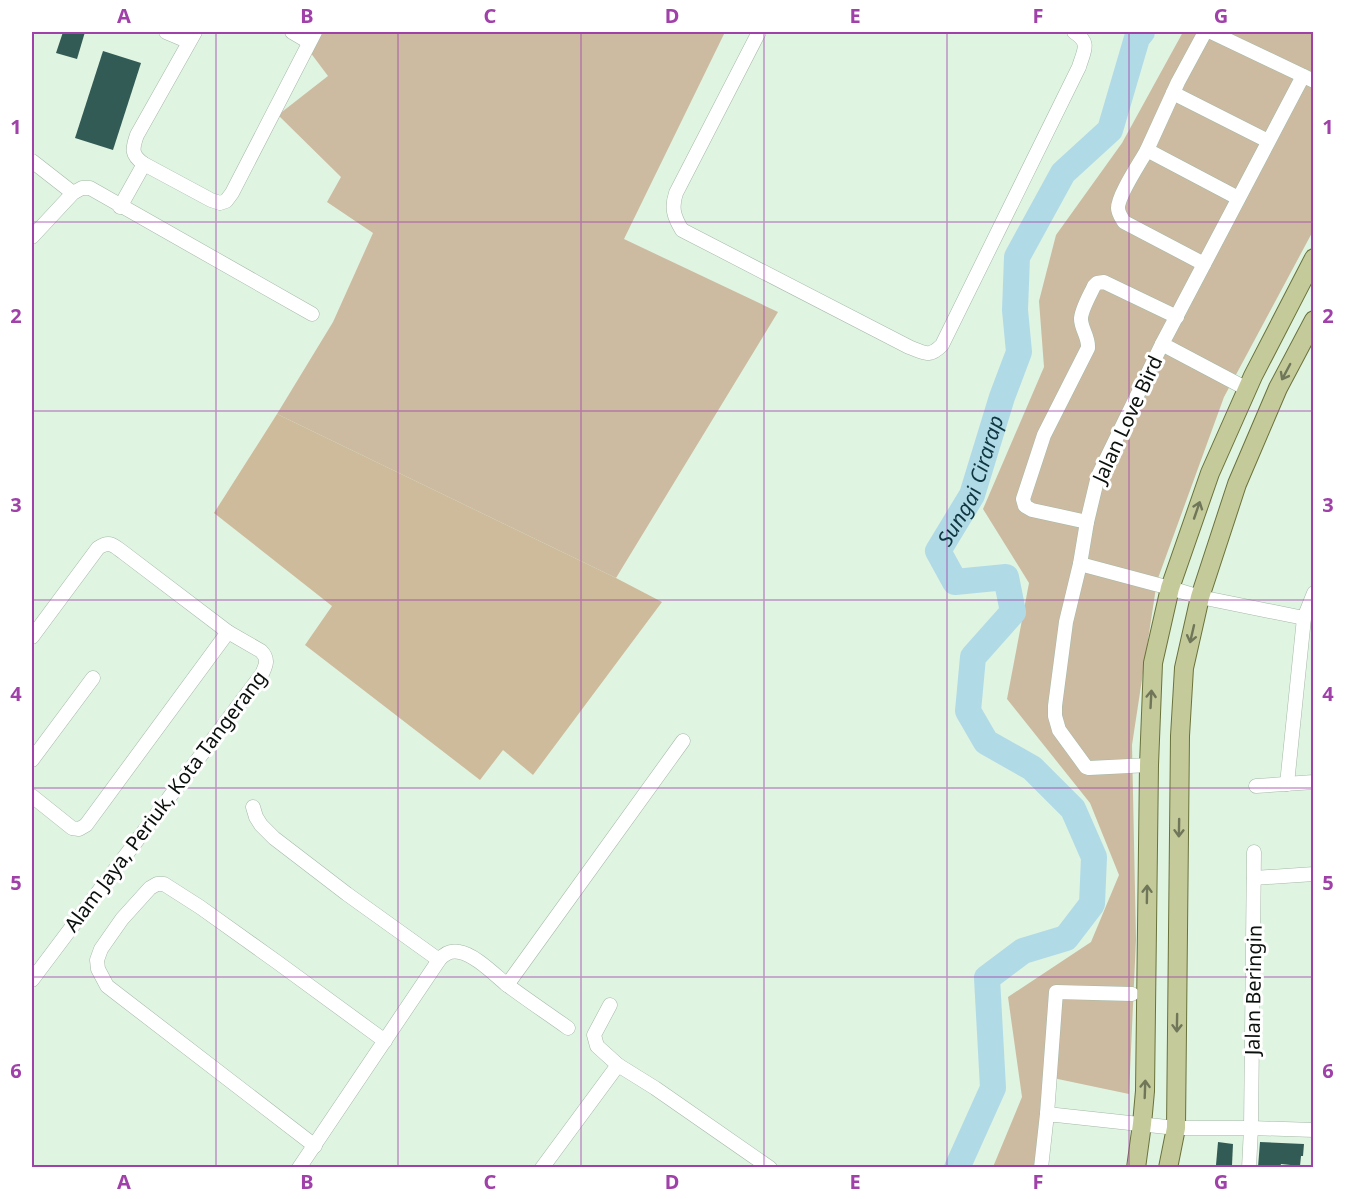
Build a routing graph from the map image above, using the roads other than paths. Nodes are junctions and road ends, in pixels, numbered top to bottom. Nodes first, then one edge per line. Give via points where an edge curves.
1 (166, 32) edge
2 (292, 32) edge
3 (759, 32) edge
4 (1074, 32) edge
5 (1204, 32) edge
6 (1211, 32) edge
7 (190, 35) edge
8 (312, 37) edge
9 (1308, 79) edge
10 (1173, 93) junction
11 (1268, 141) junction
12 (1147, 150) junction
13 (32, 161) edge
14 (144, 164) junction
15 (72, 193) junction
16 (1238, 198) junction
17 (120, 207) junction
18 (32, 237) edge
19 (1314, 258) edge
20 (1204, 264) junction
21 (312, 314) dead end
22 (1177, 317) junction
23 (1314, 320) edge
24 (1162, 344) junction
25 (1247, 389) junction
26 (1087, 522) junction
27 (1080, 564) junction
28 (1186, 592) junction
29 (1314, 593) edge
30 (1304, 618) junction
31 (228, 632) junction
32 (32, 638) edge
33 (93, 678) dead end
34 (683, 741) dead end
35 (32, 760) edge
36 (1149, 765) junction
37 (1314, 782) edge
38 (1287, 784) junction
39 (1256, 786) dead end
40 (32, 796) edge
41 (253, 807) dead end
42 (1254, 852) dead end
43 (1314, 874) edge
44 (1254, 878) junction
45 (439, 960) junction
46 (32, 980) edge
47 (507, 985) junction
48 (1132, 994) dead end
49 (610, 1005) dead end
50 (568, 1028) dead end
51 (385, 1041) junction
52 (618, 1065) junction
53 (1047, 1113) junction
54 (1146, 1125) junction
55 (1171, 1127) junction
56 (1251, 1128) junction
57 (1314, 1130) edge
58 (315, 1146) junction
59 (299, 1167) edge
60 (542, 1167) edge
61 (770, 1167) edge
62 (1041, 1167) edge
63 (1136, 1167) edge
64 (1168, 1167) edge
65 (1249, 1167) edge

1 - 7 street
2 - 8 street
3 - 4 street via 676,194 676,221 682,230 928,354 942,345 1079,67 1086,45 1083,37
5 - 10 street
6 - 9 street
7 - 14 street via 137,135 134,155
8 - 14 street via 226,201 211,200
9 - 11 street, Jalan Love Bird
10 - 11 street
10 - 12 street
11 - 16 street, Jalan Love Bird
12 - 16 street
12 - 20 street via 1119,202 1120,216 1124,222
13 - 15 street
14 - 17 street
15 - 17 street via 90,189
15 - 18 street
16 - 20 street, Jalan Love Bird
17 - 21 street
19 - 25 main road
20 - 22 street, Jalan Love Bird
22 - 24 street, Jalan Love Bird
22 - 26 street via 1104,282 1094,286 1082,315 1088,348 1044,435 1023,499 1032,510
23 -> 28 main road via 1278,388
24 - 25 street
24 - 26 street, Jalan Love Bird via 1100,470
28 -> 25 main road via 1210,473
26 - 27 street, Jalan Love Bird
27 - 28 street
27 - 36 street, Jalan Love Bird via 1066,622 1054,706 1056,722 1088,768
28 - 30 street
36 -> 28 main road via 1153,663
28 -> 55 main road
29 - 30 street
30 - 38 street
31 - 32 street, Alam Jaya, Periuk, Kota Tangerang via 124,553 105,543
31 - 40 street via 86,825 72,828
31 - 46 street, Alam Jaya, Periuk, Kota Tangerang via 265,655 262,674
33 - 35 street
34 - 47 street
54 -> 36 main road
37 - 38 street
38 - 39 street
41 - 45 street via 261,825 274,838
42 - 44 street, Jalan Beringin
43 - 44 street
44 - 56 street, Jalan Beringin
45 - 47 street via 444,954 461,952
45 - 51 street
47 - 50 street
48 - 53 street via 1056,992
49 - 52 street via 594,1038 597,1046
51 - 58 street
51 - 58 street, Alam Jaya, Periuk, Kota Tangerang via 164,884 150,888 101,949 98,969 107,986
52 - 60 street
52 - 61 street
53 - 54 street
53 - 62 street
54 - 55 street
54 - 63 main road
55 - 56 street
55 - 64 main road
56 - 57 street
56 - 65 street, Jalan Beringin
58 - 59 street

